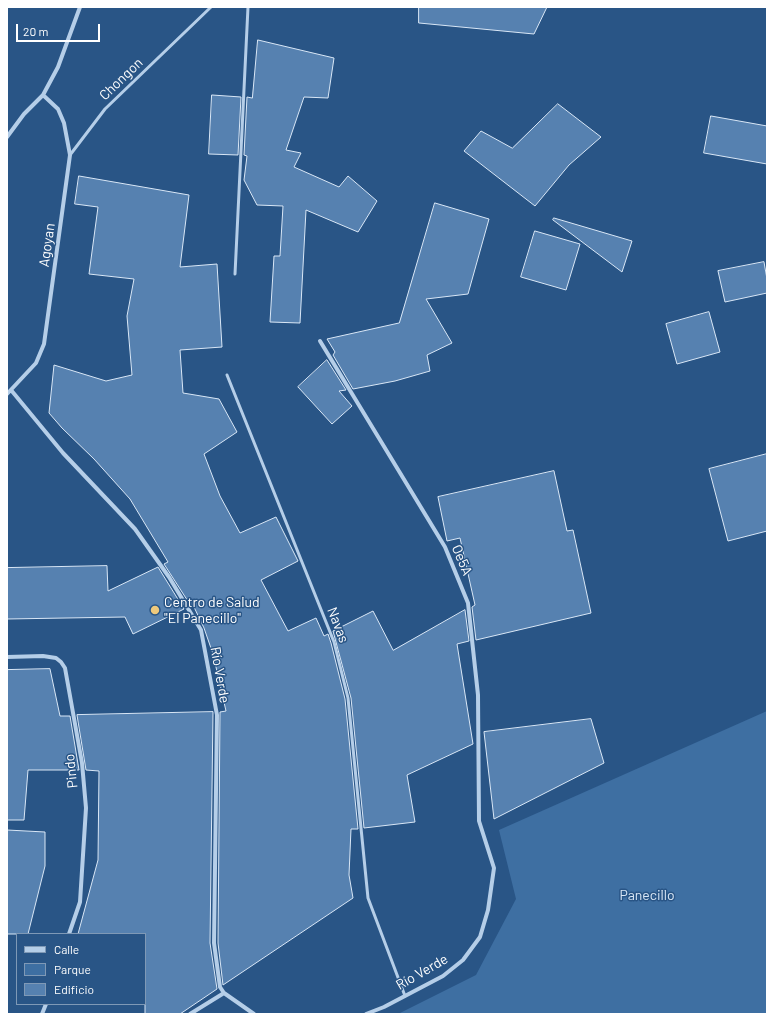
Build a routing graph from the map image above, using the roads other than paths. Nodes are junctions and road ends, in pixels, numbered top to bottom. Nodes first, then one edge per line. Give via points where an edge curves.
1 (80, 7) edge
2 (211, 7) edge
3 (248, 7) edge
4 (43, 95) junction
5 (7, 137) edge
6 (70, 155) junction
7 (235, 274) dead end
8 (320, 341) dead end
9 (227, 375) dead end
10 (11, 390) junction
11 (7, 394) edge
12 (7, 657) edge
13 (479, 821) joint
14 (69, 933) edge
15 (224, 993) junction
16 (405, 996) junction
17 (190, 1014) edge
18 (254, 1014) edge
19 (366, 1014) edge

1 - 4 street via 58,67
2 - 6 lane, Chongon via 105,109
3 - 7 lane
4 - 5 street via 24,114
4 - 6 street, Agoyan via 58,109 64,123
6 - 10 street, Agoyan via 44,344 36,363
8 - 13 street, Oe5A via 445,547 468,603 478,695
9 - 16 lane, Navas via 334,642 348,698 368,898
10 - 11 street, Agoyan
10 - 15 street, Río Verde via 37,424 135,530 169,577 201,630 217,715 214,944 220,987
12 - 14 street, Pindo via 51,657 61,662 65,668 82,763 86,808 80,902
13 - 16 street, Río Verde via 494,868 488,910 480,937 463,960 442,976
15 - 17 street
15 - 18 street
16 - 19 street, Río Verde

